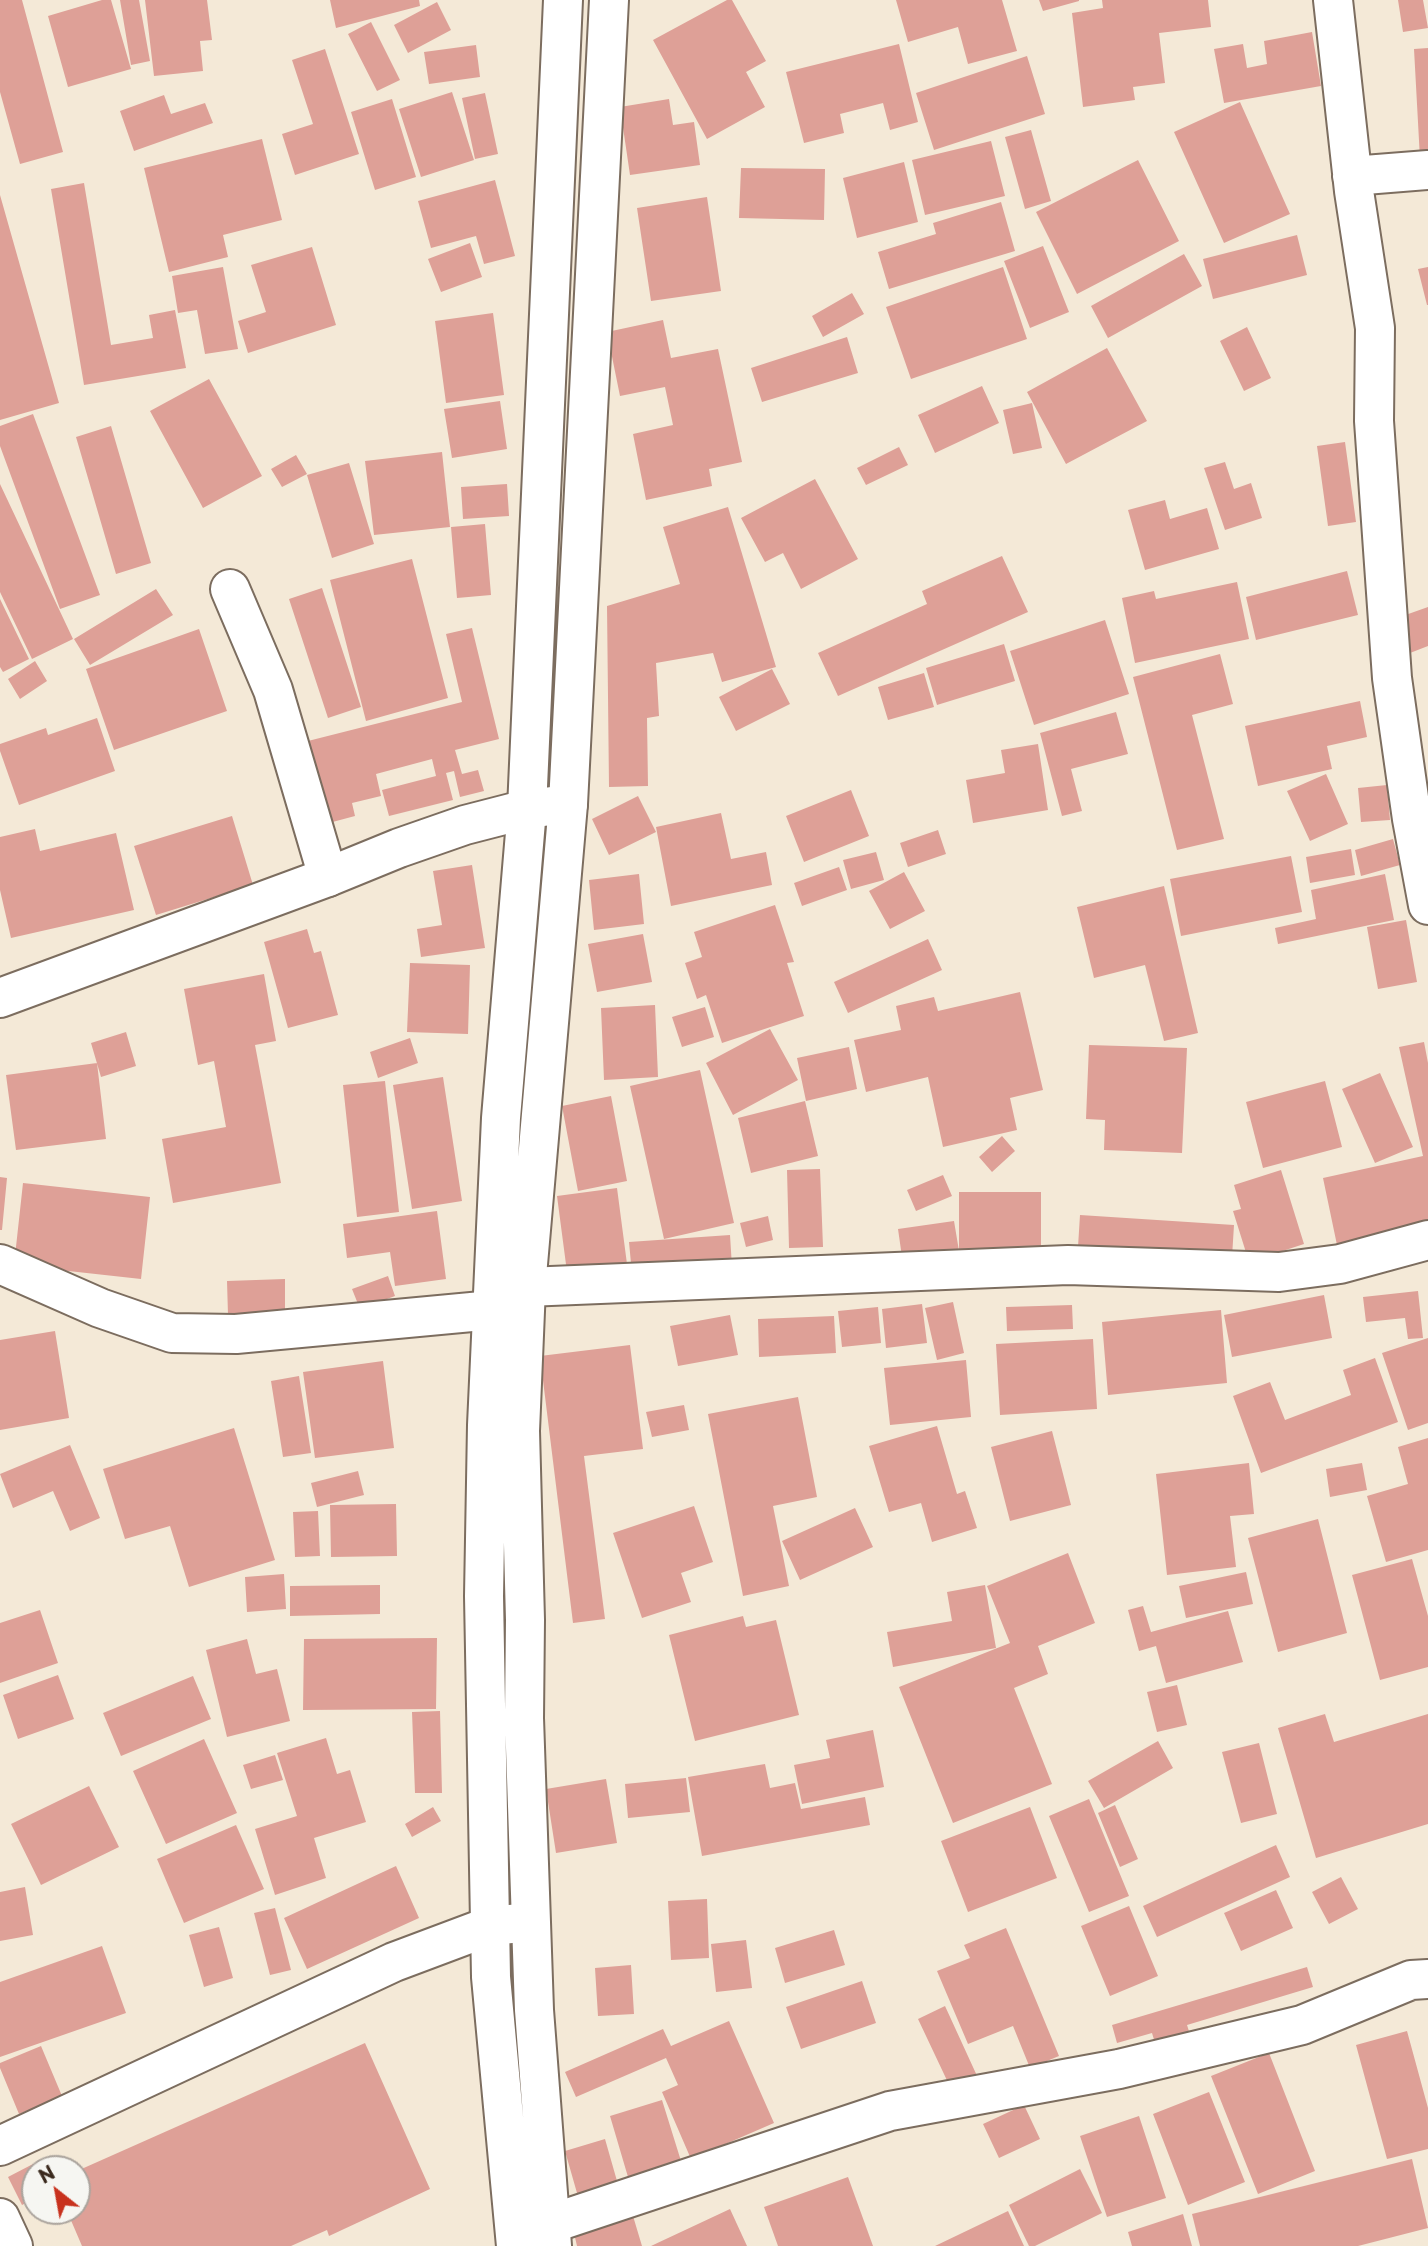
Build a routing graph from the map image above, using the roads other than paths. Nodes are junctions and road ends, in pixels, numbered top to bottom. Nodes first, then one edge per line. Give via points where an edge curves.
1 (563, 0) edge
2 (1333, 0) edge
3 (616, 4) edge
4 (1428, 170) edge
5 (1352, 176) junction
6 (230, 589) dead end
7 (568, 804) junction
8 (527, 809) junction
9 (328, 877) junction
10 (1428, 905) edge
11 (0, 998) edge
12 (1428, 1240) edge
13 (0, 1264) edge
14 (526, 1287) junction
15 (493, 1310) junction
16 (532, 1922) junction
17 (490, 1926) junction
18 (1428, 1979) edge
19 (0, 2146) edge
20 (0, 2218) edge
21 (551, 2235) edge
22 (13, 2246) edge
23 (516, 2246) edge

1 - 8 street
2 - 5 street
3 - 7 street
4 - 5 street
5 - 10 street via 1375,328 1374,421 1392,678
6 - 9 street via 273,691
7 - 8 street
7 - 14 street
8 - 9 street via 465,825
8 - 15 street via 501,1118
9 - 11 street
12 - 14 street via 1340,1264 1279,1272 1068,1265
13 - 15 street via 100,1308 172,1333 236,1334
14 - 16 street via 520,1431
15 - 17 street via 484,1596
16 - 17 street
16 - 21 street
17 - 19 street via 394,1962
17 - 23 street
18 - 21 street via 1411,1980 1302,2025 1119,2069 890,2111
20 - 22 street

